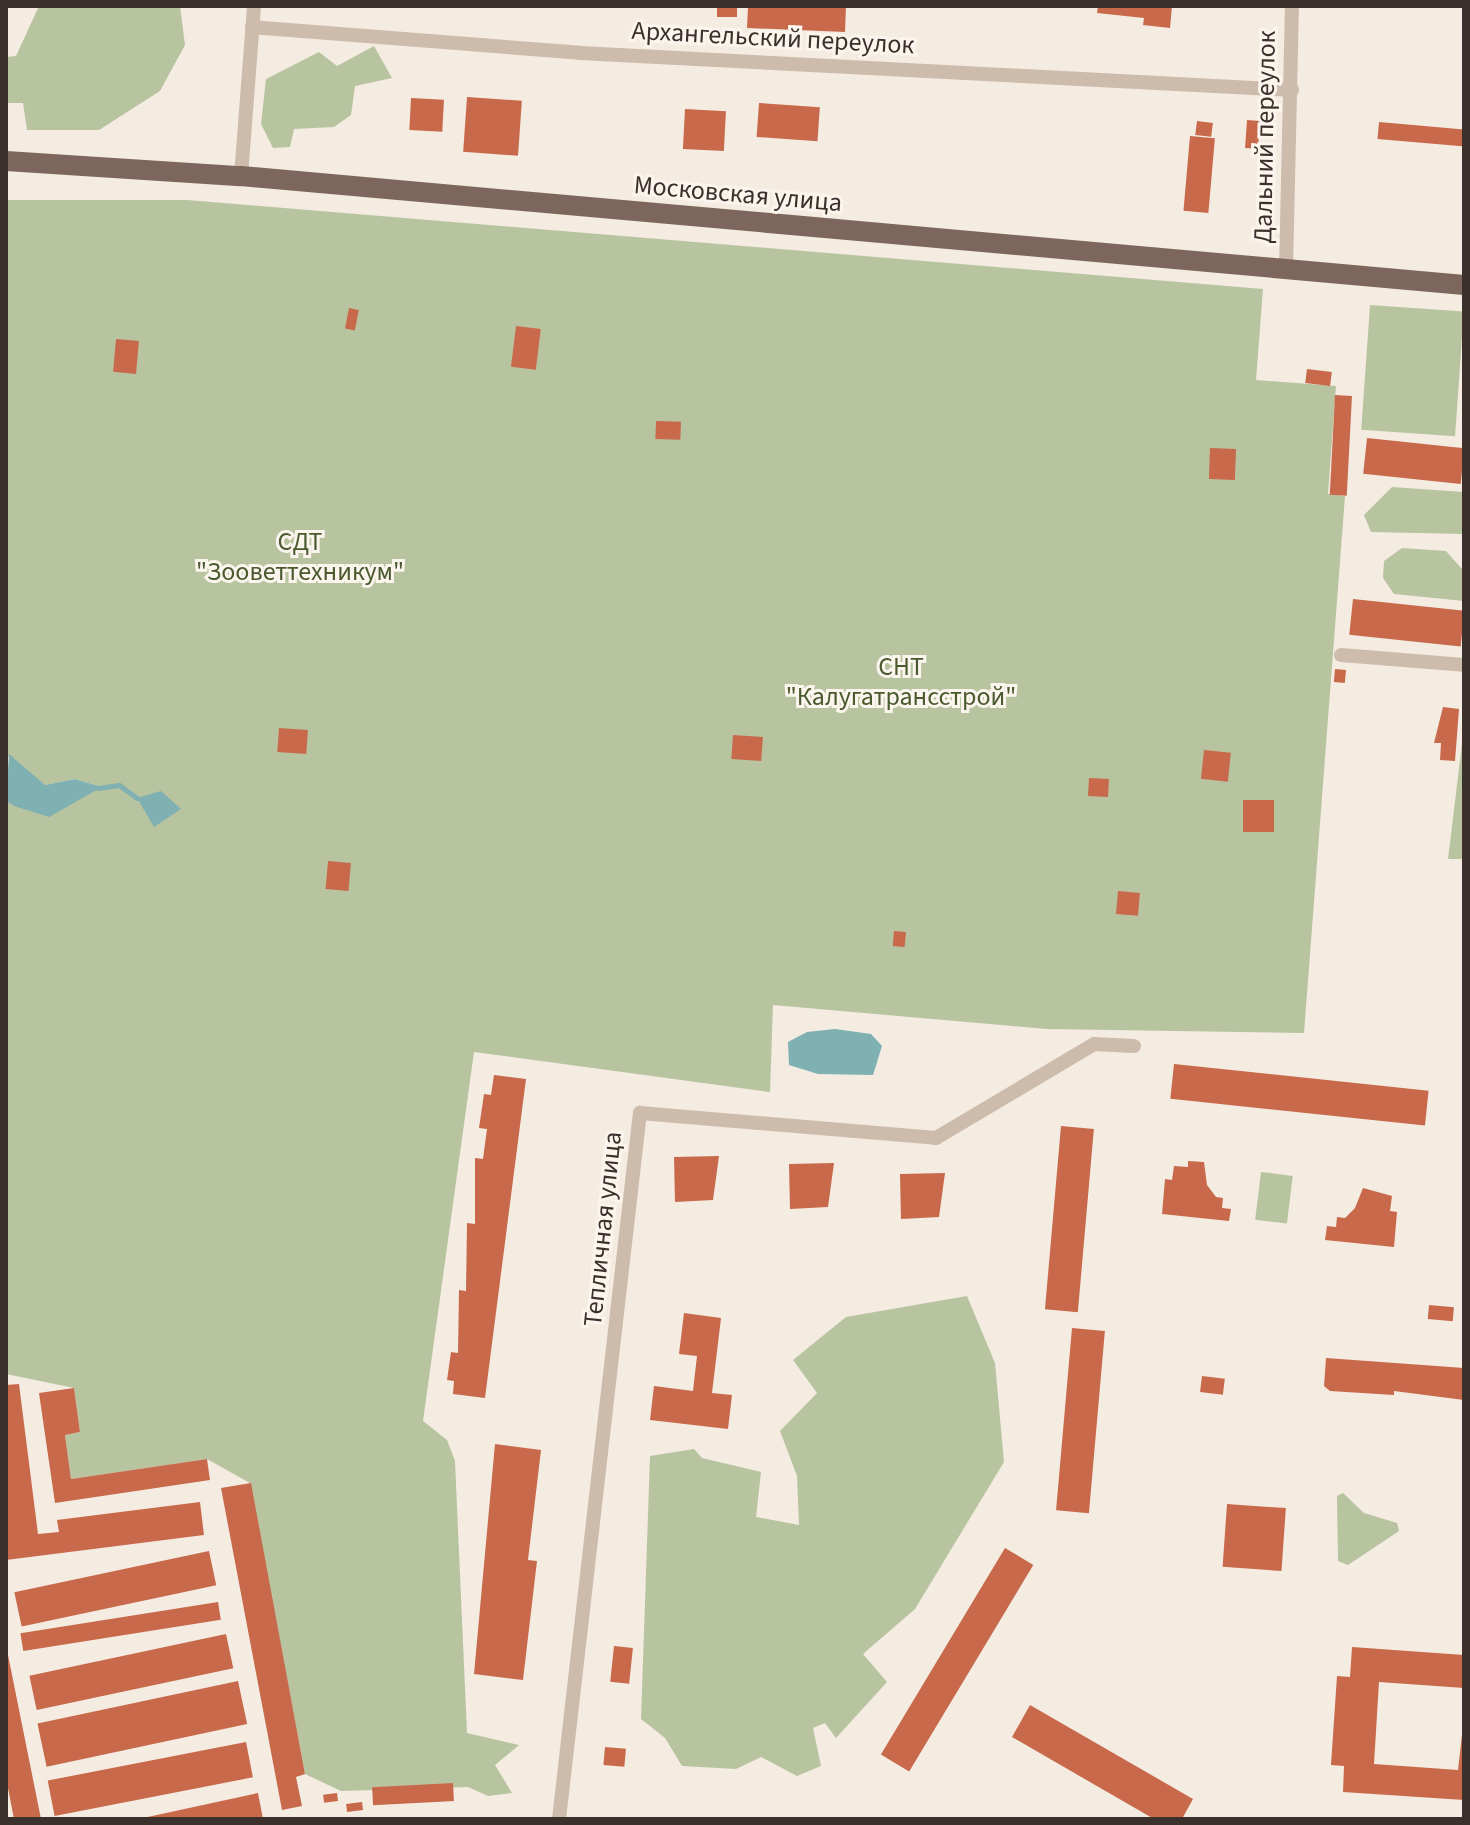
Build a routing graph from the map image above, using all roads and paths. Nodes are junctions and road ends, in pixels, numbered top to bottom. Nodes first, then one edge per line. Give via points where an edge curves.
1 (254, 6) edge
2 (1292, 6) edge
3 (252, 27) junction
4 (1292, 90) junction
5 (6, 161) edge
6 (241, 176) junction
7 (1286, 269) junction
8 (1464, 285) edge
9 (1341, 655) dead end
10 (1464, 665) edge
11 (1134, 1046) dead end
12 (559, 1819) edge

1 - 3 street
2 - 4 street, Дальний переулок
3 - 4 street, Архангельский переулок via 580,53
3 - 6 street
4 - 7 street, Дальний переулок
5 - 6 main road, Московская улица
6 - 7 main road, Московская улица
7 - 8 main road, Московская улица
9 - 10 street
11 - 12 street, Тепличная улица via 1094,1044 936,1138 640,1113

